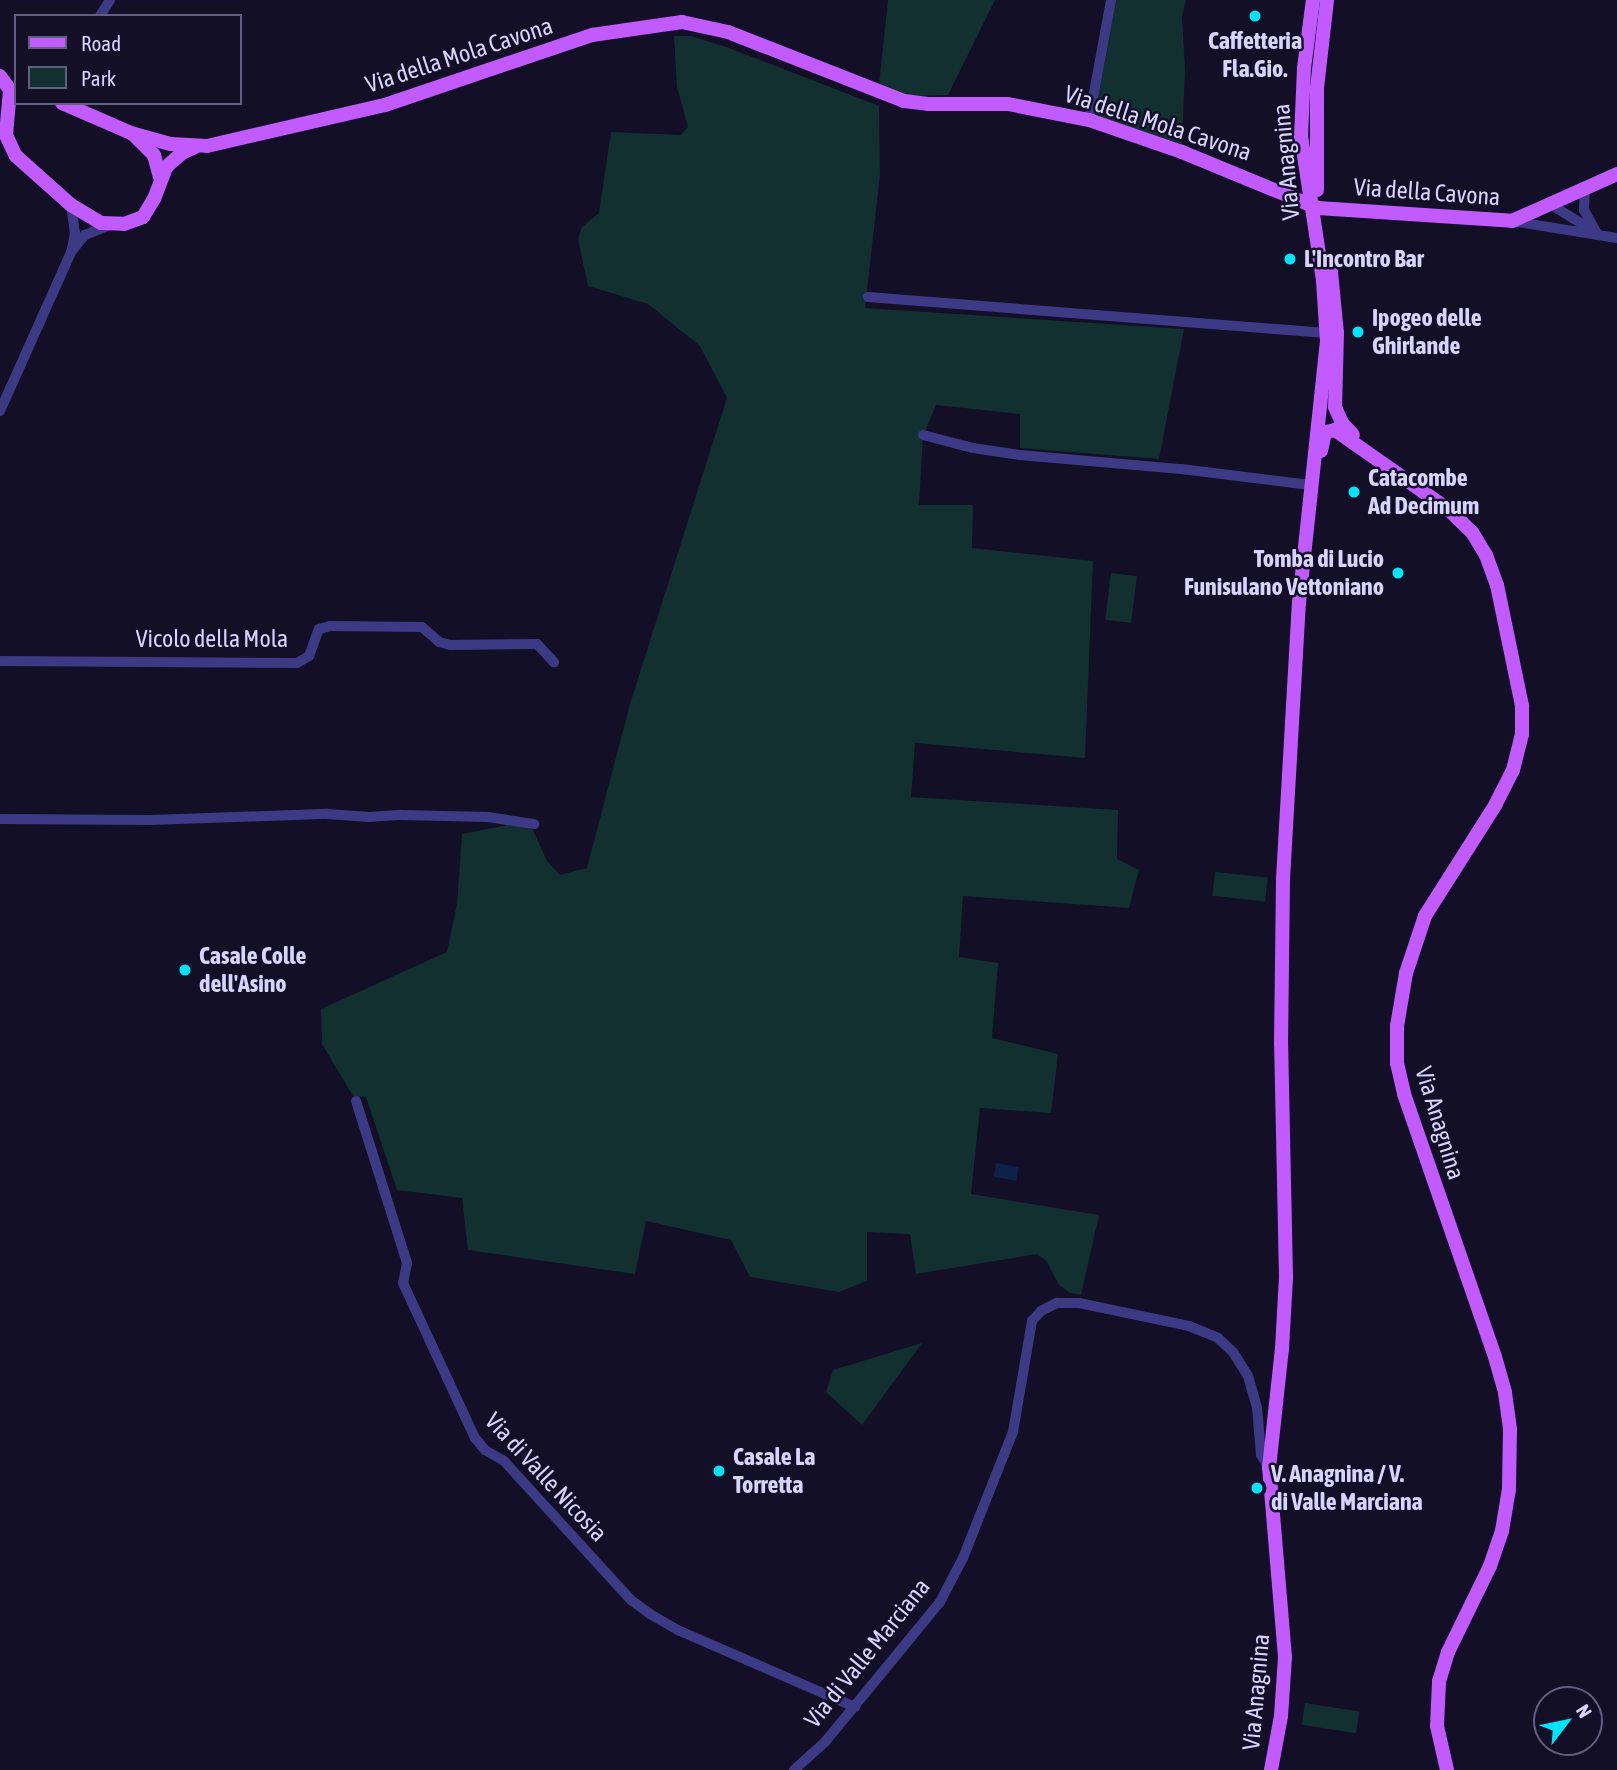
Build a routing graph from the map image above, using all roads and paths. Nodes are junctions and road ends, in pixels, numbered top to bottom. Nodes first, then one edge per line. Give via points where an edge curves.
1 (1111, 0) edge
2 (1312, 0) edge
3 (1327, 0) edge
4 (1317, 17) junction
5 (0, 76) edge
6 (67, 105) edge
7 (12, 108) edge
8 (1089, 120) junction
9 (131, 133) junction
10 (196, 147) junction
11 (1617, 174) edge
12 (160, 177) junction
13 (1585, 189) junction
14 (71, 205) junction
15 (1314, 206) junction
16 (1554, 207) junction
17 (1512, 221) junction
18 (110, 225) junction
19 (1543, 225) junction
20 (1556, 228) junction
21 (1598, 234) junction
22 (1617, 237) edge
23 (71, 252) junction
24 (868, 297) dead end
25 (1327, 333) junction
26 (0, 411) edge
27 (923, 435) dead end
28 (1381, 463) junction
29 (1310, 485) junction
30 (1306, 528) junction
31 (0, 661) edge
32 (554, 662) dead end
33 (0, 819) edge
34 (534, 824) dead end
35 (356, 1101) dead end
36 (1269, 1468) junction
37 (855, 1707) junction
38 (794, 1770) edge
39 (1271, 1770) edge
40 (1447, 1770) edge

1 - 8 street
2 - 4 main road, Via Anagnina
3 - 4 main road, Via Anagnina
4 - 15 main road, Via Anagnina via 1301,119
5 - 7 main road via 9,90
6 - 9 main road, Via della Mola Cavona
7 - 14 main road via 6,135 16,156
8 - 10 main road, Via della Mola Cavona via 1008,104 904,101 728,32 676,22 592,35 374,108
8 - 15 main road, Via della Mola Cavona via 1194,156
9 - 10 main road, Via della Mola Cavona
9 - 12 main road via 153,155
10 - 12 main road via 173,160
11 - 13 main road, Via della Cavona
12 - 18 main road via 148,212 138,220
13 - 16 main road, Via della Cavona
13 - 21 street via 1584,210
14 - 18 main road
14 - 23 street via 75,232
15 - 17 main road, Via della Cavona
15 - 25 main road, Via Anagnina
15 - 28 main road, Via Anagnina via 1336,311 1335,407 1346,429
16 - 17 main road, Via della Cavona
16 - 19 street
16 - 20 street
16 - 21 street
17 - 19 street
18 - 23 street via 85,235
19 - 20 street
20 - 21 street
21 - 22 street
23 - 26 street
24 - 25 street
25 - 29 main road, Via Anagnina
27 - 29 street via 1020,456
28 - 30 main road, Via Anagnina via 1335,430 1325,432
28 - 40 main road, Via Anagnina via 1457,516 1483,550 1505,612 1523,715 1519,751 1506,786 1422,922 1406,973 1397,1026 1397,1063 1404,1094 1495,1357 1510,1430 1509,1489 1502,1531 1439,1682 1437,1726
29 - 30 main road, Via Anagnina
30 - 36 main road, Via Anagnina via 1283,879 1285,1288
31 - 32 street, Vicolo della Mola via 297,663 309,656 319,629 330,626 422,627 450,645 537,644
33 - 34 street via 327,814 488,817
35 - 37 street, Via di Valle Nicosia via 407,1263 404,1283 475,1438 504,1461 631,1600 650,1614
36 - 37 street, Via di Valle Marciana via 1261,1455 1250,1382 1240,1361 1219,1338 1189,1326 1079,1303 1058,1303 1041,1311 1032,1321 1013,1432 963,1558 940,1602
36 - 39 main road, Via Anagnina via 1285,1646 1283,1698
37 - 38 street, Via di Valle Marciana

